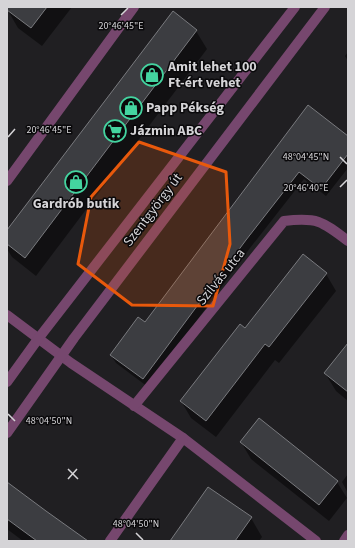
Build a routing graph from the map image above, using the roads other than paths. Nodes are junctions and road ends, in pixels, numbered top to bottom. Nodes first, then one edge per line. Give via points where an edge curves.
1 (134, 7) edge
2 (294, 7) edge
3 (326, 7) edge
4 (7, 181) edge
5 (348, 241) edge
6 (7, 315) edge
7 (38, 339) junction
8 (62, 356) junction
9 (7, 382) edge
10 (134, 406) junction
11 (7, 433) edge
12 (183, 438) junction
13 (348, 535) edge
14 (110, 541) edge
15 (316, 541) edge
16 (344, 541) edge

1 - 4 street
2 - 7 street, Szentgyörgy út
3 - 8 street, Szentgyörgy út
5 - 10 street, Szilvás utca via 326,224 308,218 284,221
6 - 7 street
7 - 8 street
7 - 9 street, Szentgyörgy út
8 - 10 street
8 - 11 street, Szentgyörgy út
10 - 12 street
12 - 14 street
12 - 15 street
13 - 16 street

